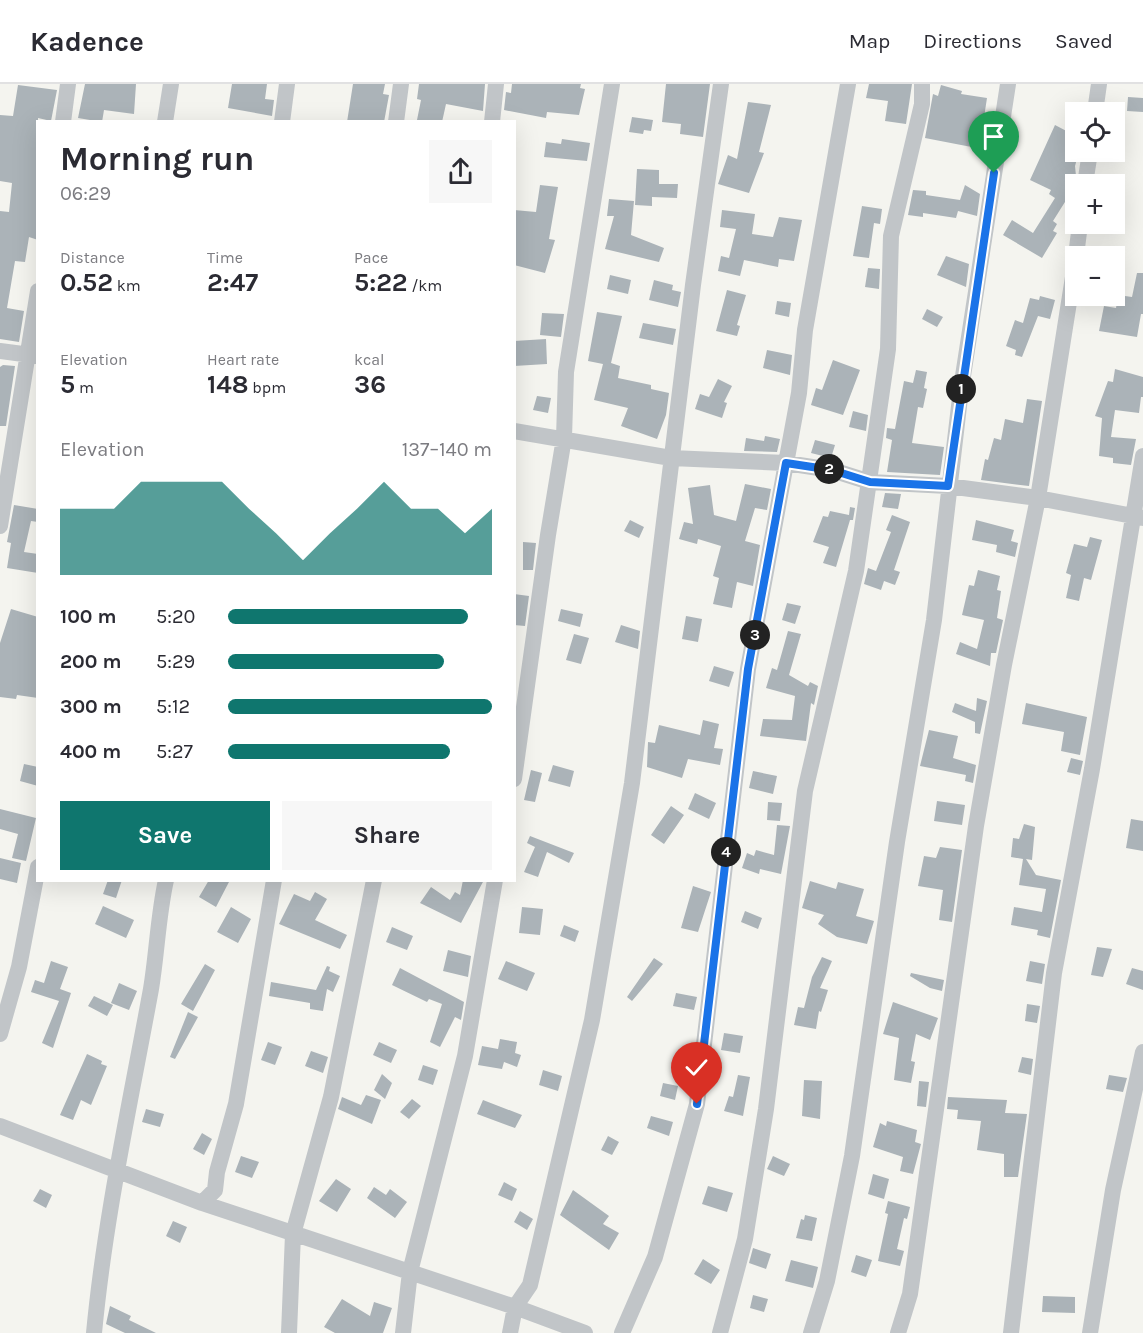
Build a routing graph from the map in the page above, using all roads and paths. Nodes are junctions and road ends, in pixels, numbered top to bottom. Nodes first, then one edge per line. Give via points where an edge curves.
1 (68, 84) edge
2 (171, 84) edge
3 (288, 84) edge
4 (401, 84) edge
5 (496, 84) edge
6 (612, 84) edge
7 (721, 84) edge
8 (848, 84) edge
9 (922, 84) edge
10 (1008, 84) edge
11 (1100, 84) edge
12 (1097, 102) edge
13 (63, 120) edge
14 (165, 120) edge
15 (282, 120) edge
16 (396, 120) edge
17 (492, 120) edge
18 (1068, 306) edge
19 (36, 317) edge
20 (0, 351) edge
21 (33, 355) edge
22 (516, 431) edge
23 (564, 438) junction
24 (1143, 456) edge
25 (671, 458) junction
26 (786, 463) junction
27 (870, 482) junction
28 (948, 486) junction
29 (1038, 498) junction
30 (1137, 517) edge
31 (0, 526) edge
32 (516, 765) edge
33 (36, 877) edge
34 (166, 882) edge
35 (274, 882) edge
36 (374, 882) edge
37 (495, 882) edge
38 (0, 1034) edge
39 (1143, 1052) edge
40 (0, 1126) edge
41 (117, 1170) junction
42 (202, 1203) junction
43 (293, 1234) junction
44 (410, 1272) junction
45 (515, 1307) junction
46 (94, 1333) edge
47 (289, 1333) edge
48 (403, 1333) edge
49 (510, 1333) edge
50 (585, 1333) edge
51 (622, 1333) edge
52 (720, 1333) edge
53 (811, 1333) edge
54 (898, 1333) edge
55 (1011, 1333) edge
56 (1090, 1333) edge

1 - 13 street
2 - 14 street
3 - 15 street
4 - 16 street
5 - 17 street
6 - 23 street via 566,372
7 - 25 street
8 - 26 street
9 - 27 street via 922,104 891,236 888,349
10 - 28 street
11 - 12 street
18 - 29 street
19 - 21 street
20 - 21 street
21 - 31 street
22 - 23 street
23 - 25 street
23 - 32 street
24 - 30 street
25 - 26 street
25 - 45 street via 632,783 592,1020 530,1285
26 - 27 street via 832,470
26 - 51 street via 748,669 697,1104 655,1257
27 - 28 street
27 - 52 street via 851,596 805,791 766,1109 745,1239
28 - 29 street
28 - 53 street via 934,620 897,842 852,1156 827,1281
29 - 30 street
29 - 54 street via 978,815 910,1294
30 - 55 street via 1054,973
33 - 38 street via 19,966
34 - 41 street via 151,987
35 - 42 street via 236,1104 215,1190
36 - 43 street via 331,1097
37 - 44 street via 465,1056
39 - 56 street via 1113,1190
40 - 41 street
41 - 42 street
41 - 46 street
42 - 43 street
43 - 44 street
43 - 47 street
44 - 45 street
44 - 48 street
45 - 49 street
45 - 50 street

